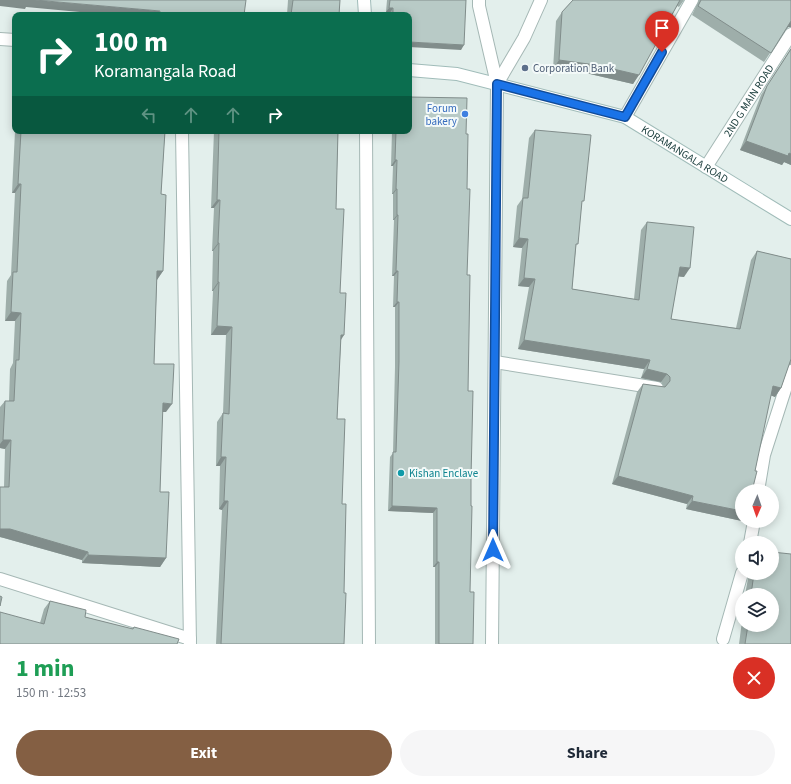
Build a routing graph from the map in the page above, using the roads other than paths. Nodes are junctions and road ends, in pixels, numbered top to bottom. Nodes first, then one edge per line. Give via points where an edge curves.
1 (364, 0) edge
2 (479, 0) edge
3 (541, 0) edge
4 (692, 0) edge
5 (365, 12) edge
6 (791, 34) edge
7 (0, 39) edge
8 (12, 40) edge
9 (412, 70) edge
10 (497, 84) junction
11 (625, 117) junction
12 (182, 134) edge
13 (366, 134) edge
14 (706, 167) junction
15 (791, 220) edge
16 (495, 362) junction
17 (791, 371) edge
18 (657, 388) edge
19 (759, 484) edge
20 (0, 579) edge
21 (740, 580) edge
22 (723, 639) dead end
23 (190, 641) edge
24 (369, 644) edge
25 (492, 644) edge

1 - 5 street
2 - 10 street
3 - 10 street via 524,38
4 - 11 street
6 - 14 street, 2ND G MAIN ROAD
7 - 8 street
9 - 10 street, KORAMANGALA ROAD via 457,74
10 - 11 street, KORAMANGALA ROAD
10 - 16 street
11 - 14 street, KORAMANGALA ROAD
12 - 23 street
13 - 24 street
14 - 15 street, KORAMANGALA ROAD
16 - 18 street
16 - 25 street
17 - 19 street via 764,455
20 - 23 street
21 - 22 street

